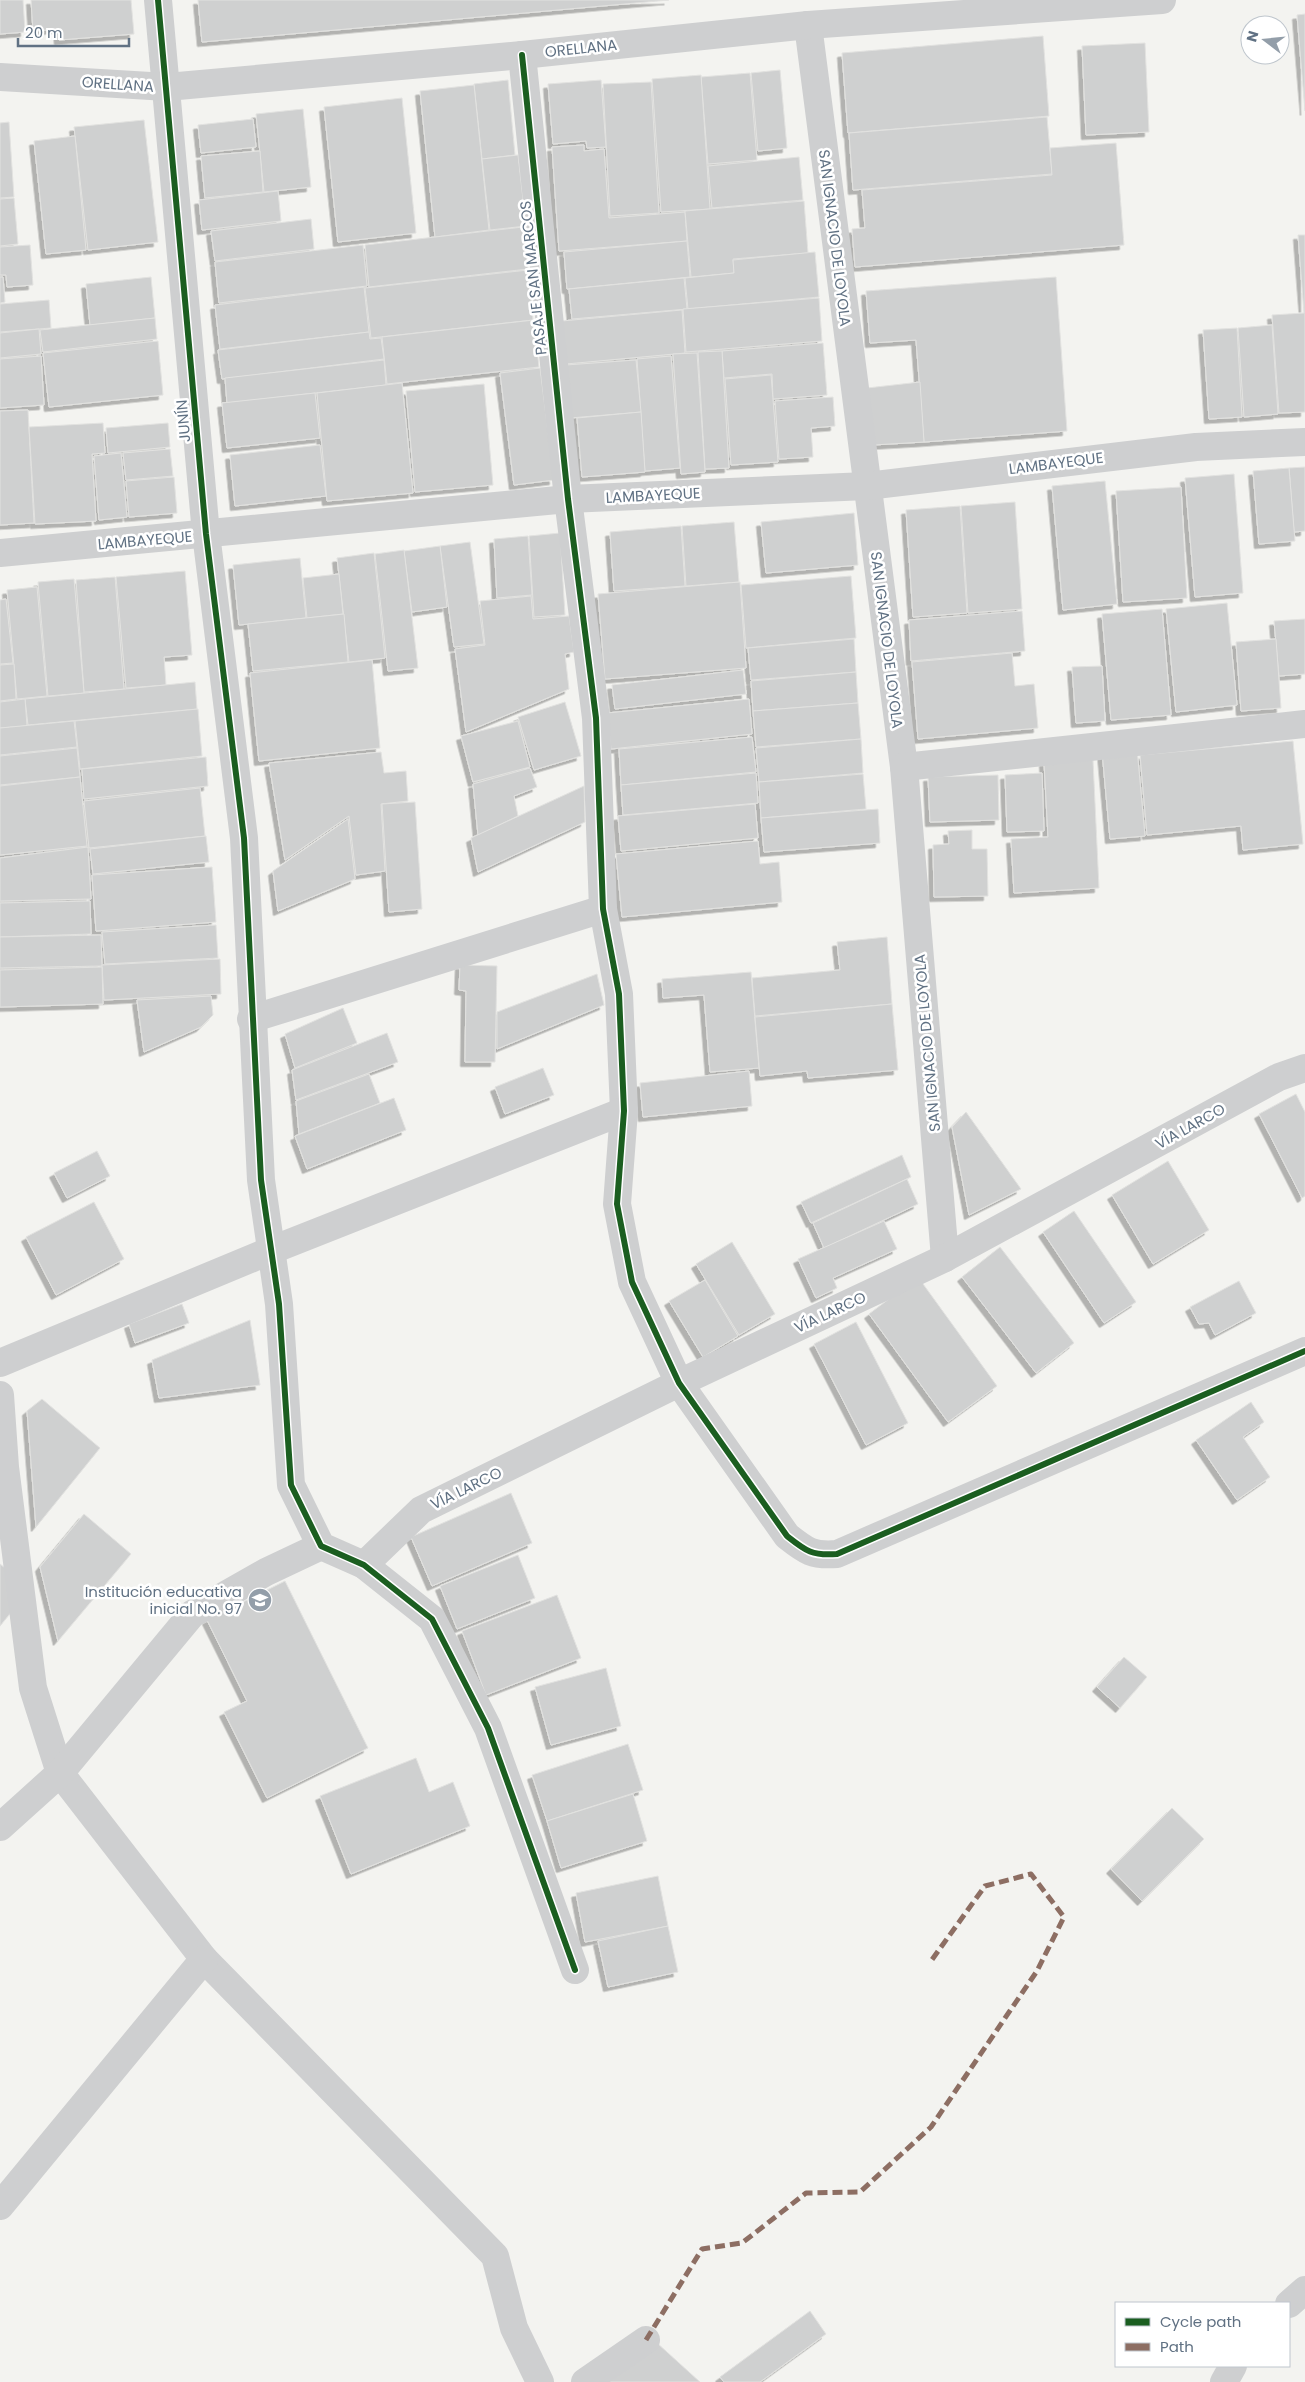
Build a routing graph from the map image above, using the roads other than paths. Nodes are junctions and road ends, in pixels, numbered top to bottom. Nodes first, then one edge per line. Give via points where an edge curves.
1 (158, 0) edge
2 (1162, 0) edge
3 (808, 25) junction
4 (522, 55) junction
5 (0, 77) edge
6 (167, 87) junction
7 (1305, 442) edge
8 (867, 486) junction
9 (568, 499) junction
10 (206, 534) junction
11 (0, 552) edge
12 (1305, 724) edge
13 (904, 767) junction
14 (603, 909) junction
15 (251, 1019) junction
16 (1305, 1068) edge
17 (624, 1111) junction
18 (272, 1250) junction
19 (945, 1258) junction
20 (1305, 1351) edge
21 (0, 1363) edge
22 (679, 1383) junction
23 (0, 1395) edge
24 (2, 1450) edge
25 (321, 1546) junction
26 (364, 1564) junction
27 (60, 1773) junction
28 (0, 1827) edge
29 (204, 1959) junction
30 (575, 1970) dead end
31 (0, 2206) edge
32 (1305, 2290) edge
33 (1290, 2303) edge
34 (646, 2340) dead end
35 (1232, 2367) edge
36 (540, 2382) edge
37 (585, 2382) edge
38 (1224, 2382) edge

1 - 6 street, JUNÍN
2 - 3 street, ORELLANA
3 - 4 street, ORELLANA
3 - 8 street, SAN IGNACIO DE LOYOLA
4 - 6 street, ORELLANA
4 - 9 street, PASAJE SAN MARCOS
5 - 6 street, ORELLANA
6 - 10 street, JUNÍN
7 - 8 street, LAMBAYEQUE via 1196,447
8 - 9 street, LAMBAYEQUE
8 - 13 street, SAN IGNACIO DE LOYOLA
9 - 10 street, LAMBAYEQUE
9 - 14 street, PASAJE SAN MARCOS via 596,718
10 - 11 street, LAMBAYEQUE
10 - 15 street, JUNÍN via 244,838
12 - 13 street
13 - 19 street, SAN IGNACIO DE LOYOLA
14 - 15 street
14 - 17 street, PASAJE SAN MARCOS via 619,994
15 - 18 street, JUNÍN via 261,1180
16 - 19 street, VÍA LARCO via 1279,1077
17 - 18 street
17 - 22 street, PASAJE SAN MARCOS via 617,1204 632,1282
18 - 21 street
18 - 25 street, JUNÍN via 280,1304 291,1485
19 - 22 street, VÍA LARCO
20 - 22 street, PASAJE SAN MARCOS via 846,1550 829,1554 808,1553 787,1536
22 - 26 street, VÍA LARCO via 421,1510
23 - 24 street
24 - 27 street via 33,1688
25 - 26 street
25 - 27 street via 266,1572 192,1614
26 - 30 street via 432,1619 445,1644 488,1728
27 - 28 street
27 - 29 street
29 - 31 street
29 - 36 street via 495,2256 514,2328
32 - 33 street
34 - 37 street
35 - 38 street

